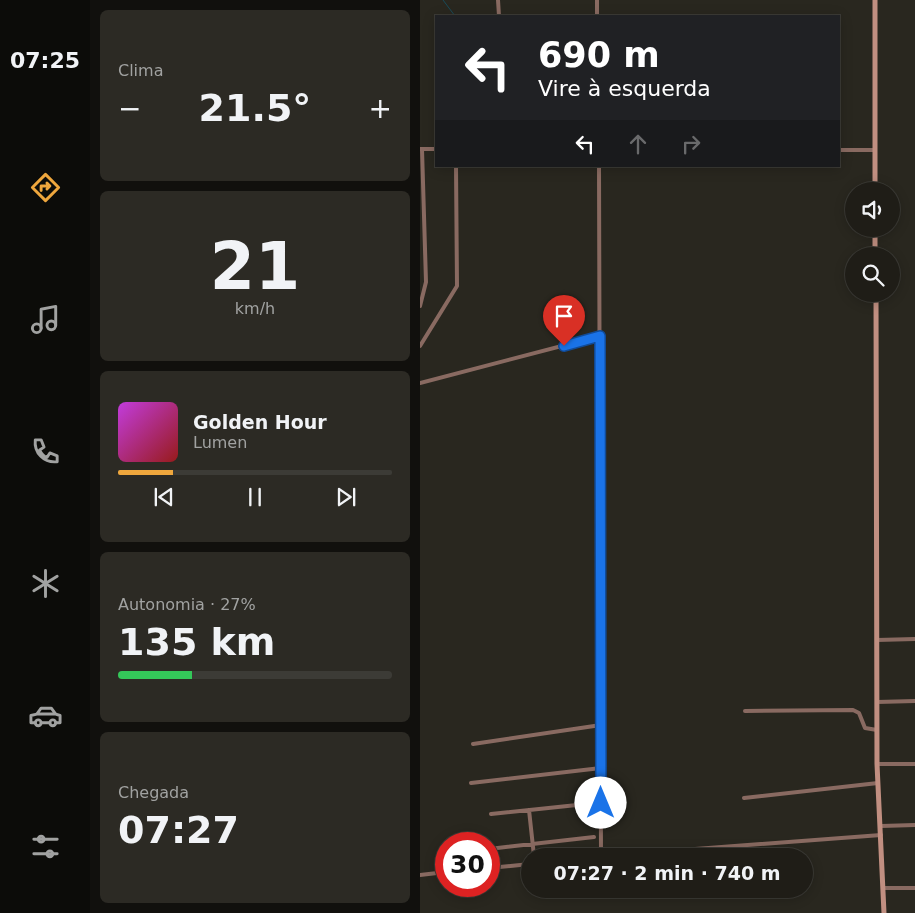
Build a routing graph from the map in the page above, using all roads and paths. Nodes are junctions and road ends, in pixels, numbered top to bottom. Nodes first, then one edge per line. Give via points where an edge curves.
1 (498, 0) edge
2 (597, 0) edge
3 (875, 0) edge
4 (499, 15) edge
5 (597, 15) edge
6 (421, 149) edge
7 (435, 149) edge
8 (840, 150) edge
9 (875, 150) junction
10 (456, 167) edge
11 (599, 167) edge
12 (875, 182) edge
13 (423, 287) edge
14 (876, 302) edge
15 (420, 306) edge
16 (600, 336) junction
17 (420, 346) edge
18 (420, 383) edge
19 (915, 639) edge
20 (877, 640) junction
21 (915, 701) edge
22 (877, 702) junction
23 (745, 711) dead end
24 (601, 726) junction
25 (877, 730) junction
26 (473, 744) dead end
27 (877, 764) junction
28 (915, 764) edge
29 (601, 768) junction
30 (471, 783) dead end
31 (878, 783) junction
32 (744, 798) dead end
33 (596, 803) dead end
34 (529, 810) junction
35 (491, 814) dead end
36 (915, 825) edge
37 (881, 826) junction
38 (881, 835) junction
39 (594, 837) dead end
40 (532, 844) junction
41 (500, 848) edge
42 (533, 848) edge
43 (602, 848) edge
44 (708, 848) edge
45 (521, 865) edge
46 (500, 867) edge
47 (435, 873) edge
48 (420, 875) edge
49 (883, 888) junction
50 (915, 888) edge
51 (884, 913) edge

1 - 4 street
2 - 5 street
3 - 9 street
6 - 7 street
6 - 13 street
8 - 9 street
9 - 12 street
10 - 17 street via 457,286
11 - 16 street
13 - 15 street
14 - 20 street
16 - 18 street
16 - 24 street
19 - 20 street
20 - 22 street
21 - 22 street
22 - 25 street
23 - 25 street via 853,710 859,713 865,728
24 - 26 street
24 - 29 street
25 - 27 street
27 - 28 street
27 - 31 street
29 - 30 street
29 - 43 street
31 - 32 street
31 - 37 street
33 - 34 street
34 - 35 street
34 - 40 street
36 - 37 street
37 - 38 street
38 - 44 street
38 - 49 street
39 - 40 street
40 - 41 street
40 - 42 street
45 - 46 street
47 - 48 street
49 - 50 street
49 - 51 street

